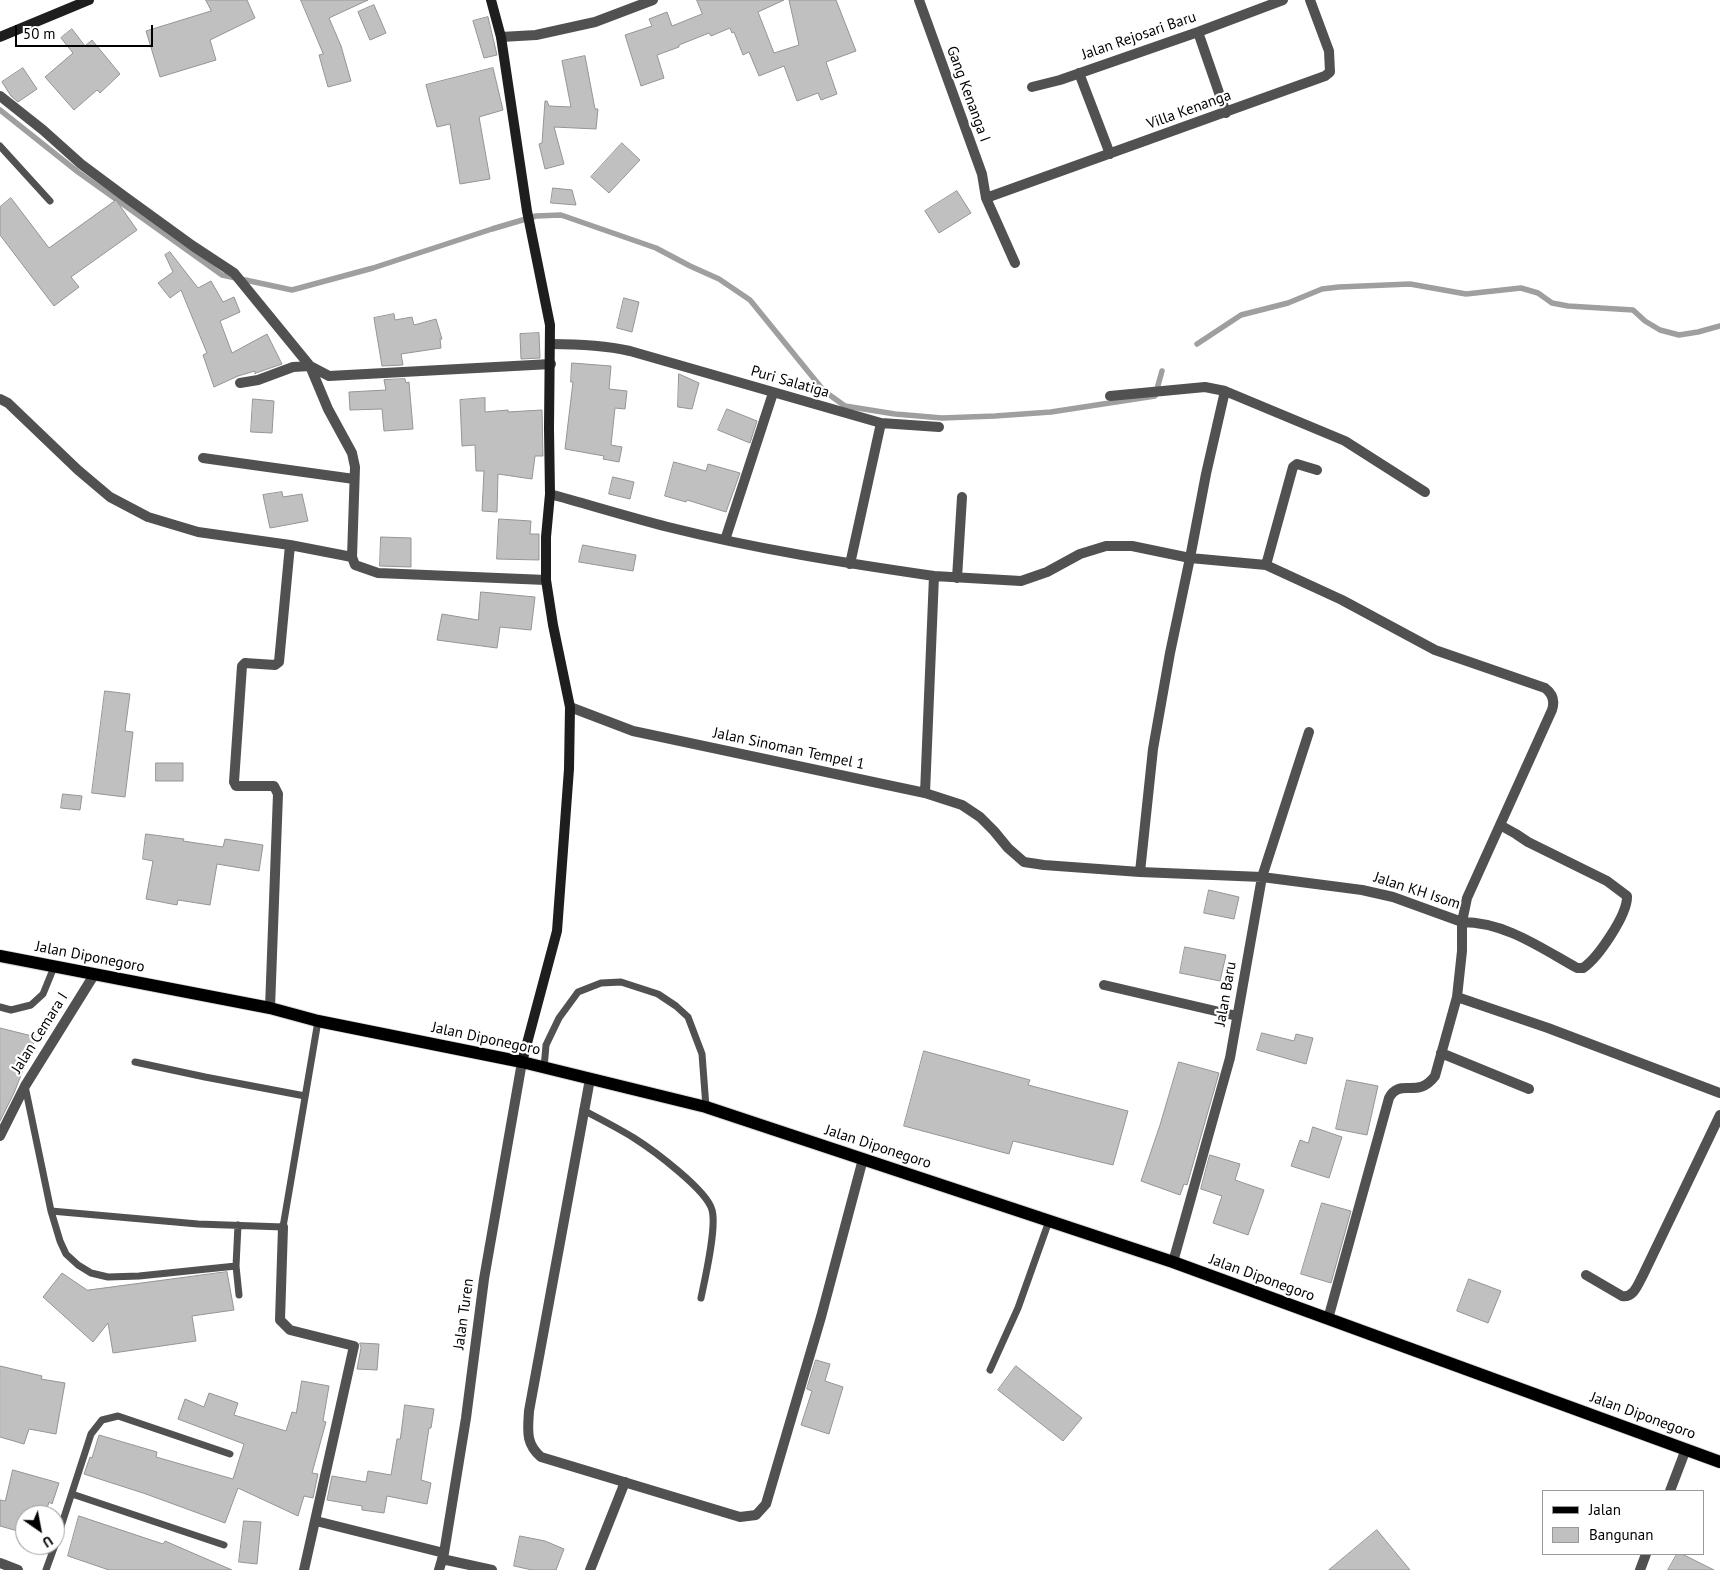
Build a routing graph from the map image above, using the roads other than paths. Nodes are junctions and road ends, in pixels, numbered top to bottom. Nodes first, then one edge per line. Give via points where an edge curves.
1 (491, 0) edge
2 (653, 0) edge
3 (919, 0) edge
4 (1283, 0) edge
5 (1310, 0) edge
6 (86, 1) edge
7 (1198, 32) junction
8 (0, 38) edge
9 (501, 38) junction
10 (1079, 73) junction
11 (1032, 87) dead end
12 (0, 96) edge
13 (1226, 113) junction
14 (0, 146) edge
15 (1110, 154) junction
16 (986, 198) junction
17 (50, 201) dead end
18 (1015, 263) dead end
19 (551, 344) junction
20 (551, 364) junction
21 (310, 366) junction
22 (240, 383) dead end
23 (773, 393) junction
24 (1110, 396) dead end
25 (1224, 396) junction
26 (0, 399) edge
27 (881, 423) junction
28 (939, 427) dead end
29 (203, 458) dead end
30 (1317, 470) dead end
31 (354, 479) junction
32 (1425, 492) dead end
33 (550, 494) junction
34 (962, 497) dead end
35 (725, 540) junction
36 (290, 545) junction
37 (352, 557) junction
38 (1190, 558) junction
39 (850, 564) junction
40 (1266, 565) junction
41 (934, 576) junction
42 (958, 578) junction
43 (546, 580) junction
44 (570, 707) junction
45 (1309, 732) dead end
46 (925, 793) junction
47 (1500, 825) junction
48 (994, 831) joint
49 (1140, 872) junction
50 (1262, 876) junction
51 (1462, 922) junction
52 (0, 956) edge
53 (54, 967) junction
54 (94, 975) junction
55 (1104, 985) dead end
56 (1457, 997) junction
57 (0, 1007) edge
58 (270, 1008) junction
59 (1237, 1016) junction
60 (318, 1021) junction
61 (1441, 1053) junction
62 (135, 1062) dead end
63 (522, 1062) junction
64 (544, 1068) junction
65 (590, 1079) junction
66 (26, 1086) junction
67 (1529, 1089) dead end
68 (1720, 1093) edge
69 (306, 1096) junction
70 (706, 1107) junction
71 (584, 1110) junction
72 (1720, 1115) edge
73 (0, 1136) edge
74 (863, 1159) junction
75 (51, 1211) junction
76 (1049, 1221) junction
77 (238, 1225) junction
78 (283, 1227) junction
79 (1172, 1262) junction
80 (236, 1266) junction
81 (1586, 1275) dead end
82 (239, 1295) dead end
83 (701, 1298) dead end
84 (1328, 1319) junction
85 (990, 1370) dead end
86 (1686, 1449) junction
87 (230, 1454) dead end
88 (1720, 1462) edge
89 (625, 1482) junction
90 (1670, 1490) edge
91 (72, 1494) junction
92 (65, 1515) edge
93 (316, 1521) junction
94 (224, 1545) dead end
95 (51, 1555) edge
96 (1646, 1555) edge
97 (443, 1556) junction
98 (0, 1563) edge
99 (18, 1570) edge
100 (46, 1570) edge
101 (304, 1570) edge
102 (439, 1570) edge
103 (492, 1570) edge
104 (590, 1570) edge
105 (1640, 1570) edge

1 - 9 street
2 - 9 street via 595,22 536,35
3 - 16 street, Gang Kenanga I via 982,174
4 - 7 street, Jalan Rejosari Baru
5 - 13 street, Villa Kenanga via 1329,51 1330,72
6 - 8 street
7 - 10 street, Jalan Rejosari Baru
7 - 13 street
9 - 19 street
10 - 11 street, Jalan Rejosari Baru
10 - 15 street
12 - 21 street via 116,191 234,272
13 - 15 street, Villa Kenanga
14 - 17 lane
15 - 16 street, Villa Kenanga
16 - 18 street
19 - 20 street
19 - 23 street, Puri Salatiga via 608,346
20 - 21 street via 329,376
20 - 33 street
21 - 22 street via 293,367
21 - 31 street via 352,453
23 - 27 street, Puri Salatiga
23 - 35 street
24 - 25 street via 1205,387
25 - 32 street via 1345,440
25 - 38 street
26 - 36 street via 78,470 126,507 198,532
27 - 28 street, Puri Salatiga
27 - 39 street
29 - 31 street
30 - 40 street via 1297,464 1293,466
31 - 37 street
33 - 35 street
33 - 43 street
34 - 42 street
35 - 39 street
36 - 37 street
36 - 58 street via 279,662 274,665 246,663 242,666 234,782 236,786 274,786 278,794
37 - 43 street via 355,565 378,573
38 - 40 street
38 - 42 street via 1132,546 1106,546 1080,554 1021,581
38 - 49 street via 1153,750
39 - 41 street
40 - 47 street via 1342,600 1435,650 1550,692 1554,704 1552,710
41 - 42 street
41 - 46 street
43 - 44 street
44 - 46 street, Jalan Sinoman Tempel 1 via 633,731
44 - 63 street via 569,769 557,932
45 - 50 street, Jalan Baru
46 - 48 street, Jalan Sinoman Tempel 1 via 962,805 980,816
47 - 51 street via 1467,898
47 - 51 street via 1607,882 1627,896 1627,902 1596,956 1582,968 1527,939 1478,922
48 - 49 street, Jalan KH Isom via 1024,862
49 - 50 street, Jalan KH Isom
50 - 51 street, Jalan KH Isom via 1393,896
50 - 59 street, Jalan Baru
51 - 56 street, Jalan KH Isom
52 - 53 main road, Jalan Diponegoro
53 - 54 main road, Jalan Diponegoro
53 - 57 lane via 43,994 31,1005 11,1010
54 - 58 main road, Jalan Diponegoro
54 - 66 street, Jalan Cemara I
55 - 59 street
56 - 61 street, Jalan KH Isom
56 - 68 street
58 - 60 main road, Jalan Diponegoro
59 - 79 street, Jalan Baru via 1230,1058
60 - 63 main road, Jalan Diponegoro
60 - 69 lane
61 - 67 street
61 - 84 street, Jalan KH Isom via 1430,1083 1416,1089 1398,1089 1388,1098
62 - 69 lane
63 - 64 main road, Jalan Diponegoro
63 - 97 street, Jalan Turen via 484,1279 466,1418
64 - 65 main road, Jalan Diponegoro
64 - 70 lane via 546,1045 559,1018 578,992 601,982 621,982 658,994 688,1018 702,1054
65 - 70 main road, Jalan Diponegoro
65 - 71 street
66 - 73 street, Jalan Cemara I
66 - 75 lane
69 - 78 lane
70 - 74 main road, Jalan Diponegoro
71 - 83 lane via 634,1139 705,1196 712,1211 713,1228
71 - 89 street via 529,1411 528,1436 541,1457
72 - 81 street via 1632,1295 1622,1296
74 - 76 main road, Jalan Diponegoro
74 - 89 street via 822,1317 766,1504 756,1515 740,1517
75 - 77 lane
75 - 80 lane via 66,1254 91,1273 108,1277 139,1276
76 - 79 main road, Jalan Diponegoro
76 - 85 lane via 1018,1308
77 - 78 lane
77 - 80 lane
78 - 93 street via 280,1320 290,1330 354,1346
79 - 84 main road, Jalan Diponegoro
80 - 82 lane
84 - 86 main road, Jalan Diponegoro
86 - 88 main road, Jalan Diponegoro
86 - 90 street
87 - 91 lane via 118,1416 102,1420 91,1434
89 - 104 street
91 - 92 lane
91 - 94 lane
93 - 97 street
93 - 101 street
95 - 100 lane
96 - 105 street
97 - 102 street, Jalan Turen
97 - 103 street
98 - 99 street

